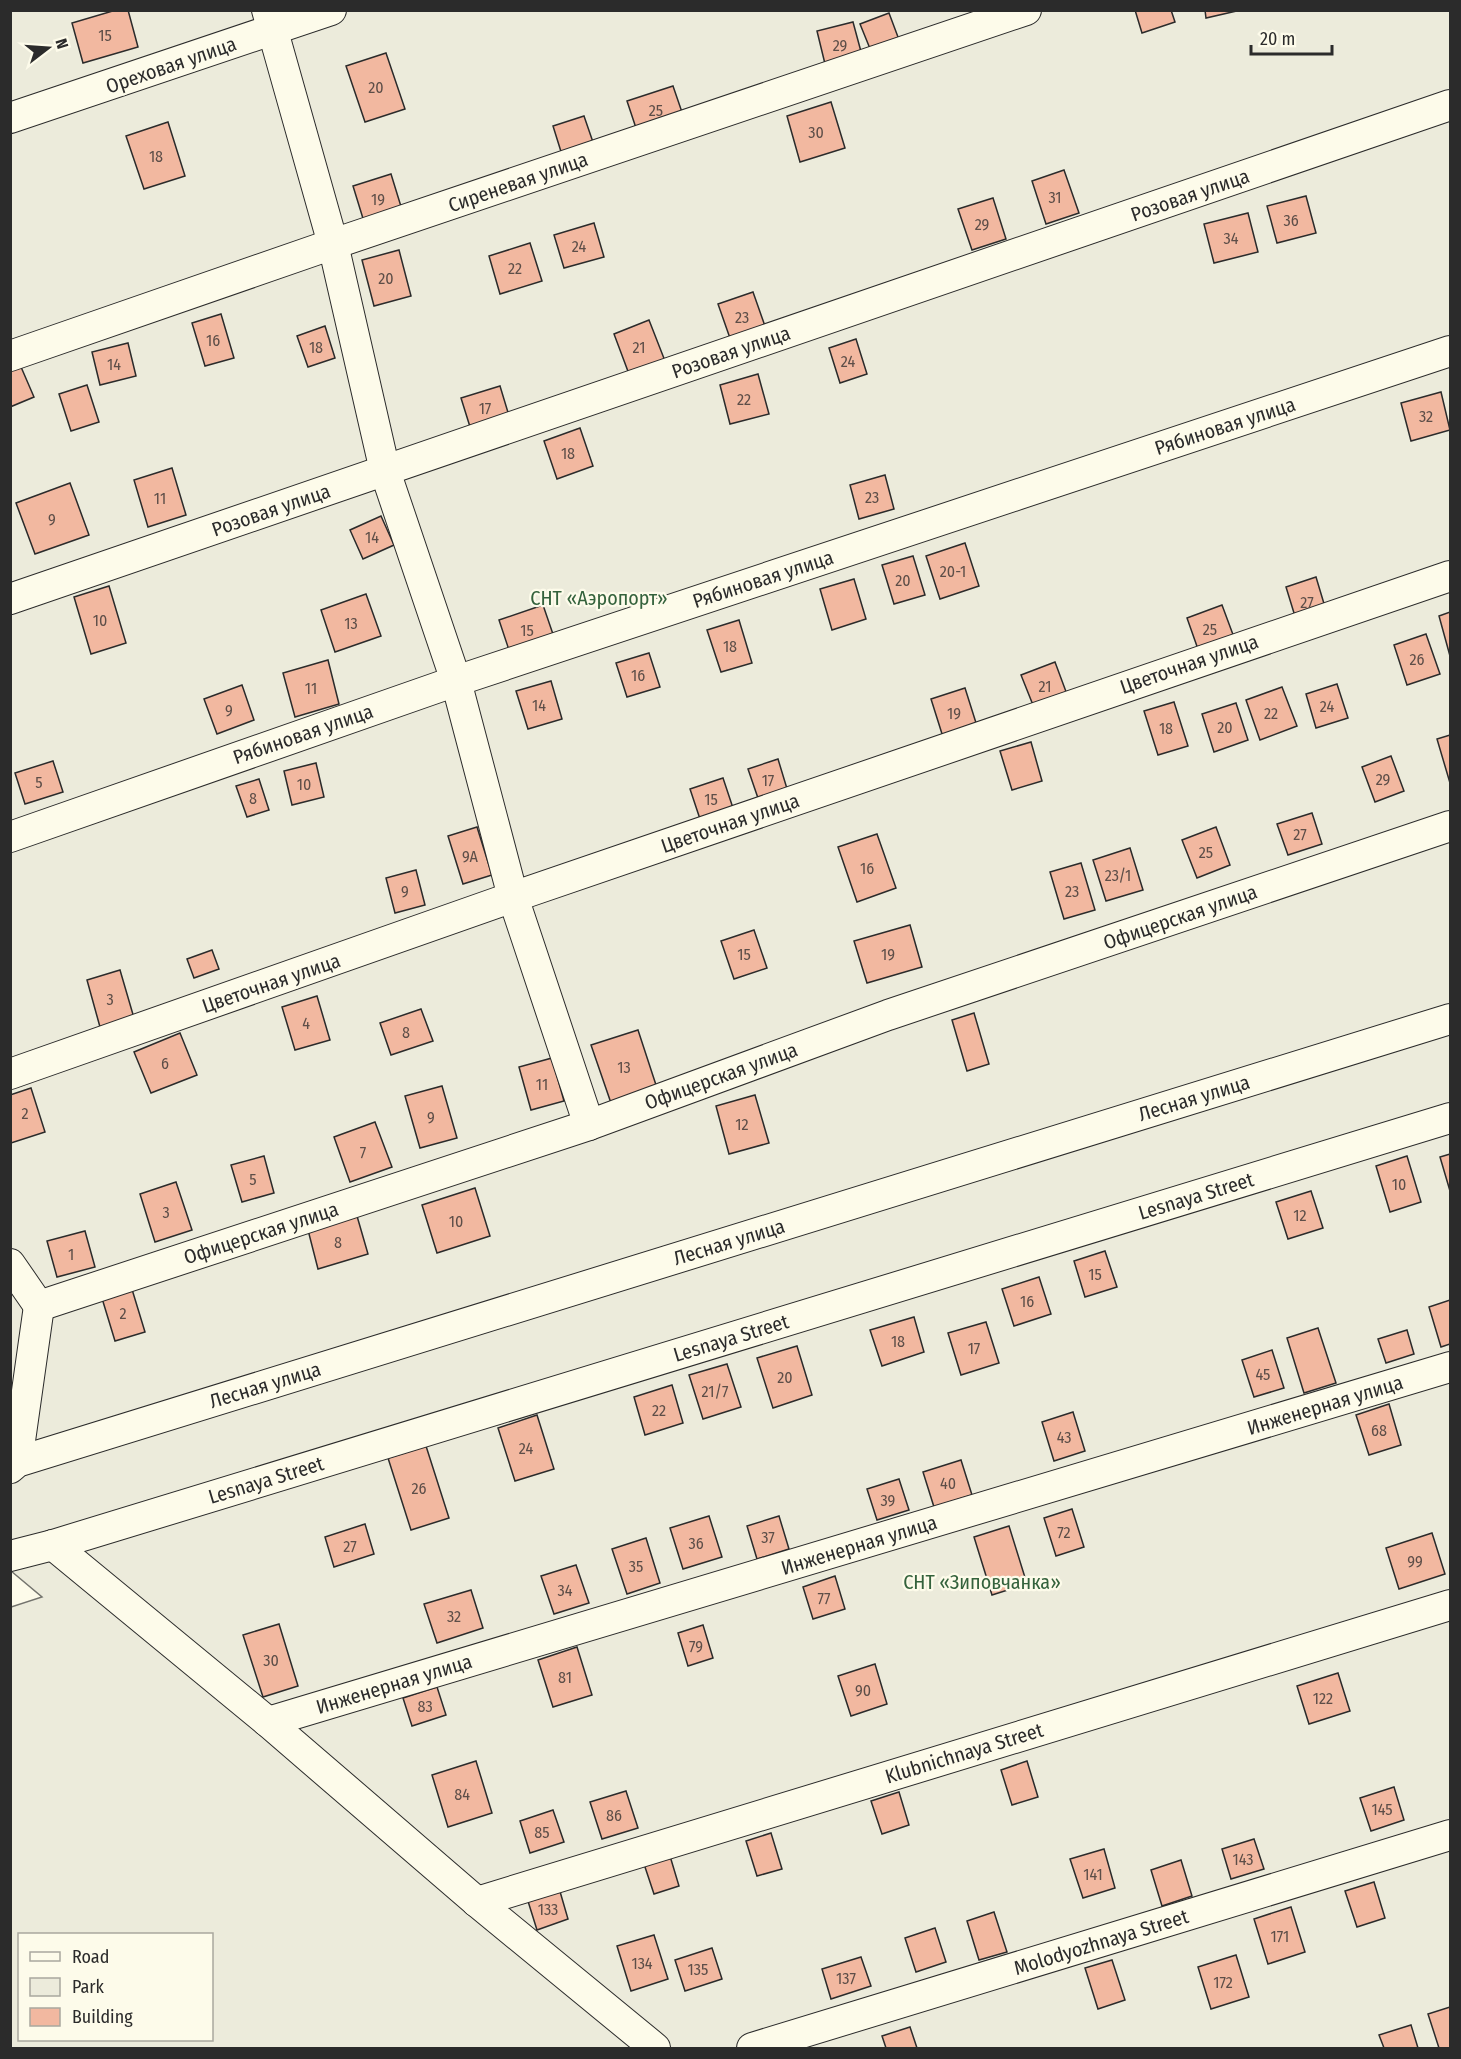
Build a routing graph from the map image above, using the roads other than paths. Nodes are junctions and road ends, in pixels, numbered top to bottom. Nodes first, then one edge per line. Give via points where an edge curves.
1 (331, 10) edge
2 (1026, 10) edge
3 (269, 21) edge
4 (1450, 105) edge
5 (10, 118) edge
6 (333, 244) junction
7 (1450, 351) edge
8 (10, 356) edge
9 (385, 471) junction
10 (1450, 576) edge
11 (10, 599) edge
12 (456, 681) junction
13 (1450, 826) edge
14 (10, 837) edge
15 (513, 897) junction
16 (1450, 1019) edge
17 (10, 1074) edge
18 (1450, 1118) edge
19 (589, 1125) junction
20 (10, 1264) edge
21 (39, 1306) junction
22 (1450, 1367) edge
23 (14, 1465) edge
24 (53, 1545) junction
25 (10, 1556) edge
26 (1450, 1605) edge
27 (268, 1722) junction
28 (1450, 1835) edge
29 (477, 1902) junction
30 (655, 2049) edge
31 (752, 2049) edge

1 - 3 street, Ореховая улица
2 - 6 street, Сиреневая улица
3 - 5 street, Ореховая улица
3 - 6 street
4 - 9 street, Розовая улица
6 - 8 street, Сиреневая улица
6 - 9 street
7 - 12 street, Рябиновая улица
9 - 11 street, Розовая улица
9 - 12 street
10 - 15 street, Цветочная улица
12 - 14 street, Рябиновая улица
12 - 15 street
13 - 19 street, Офицерская улица via 888,1015
15 - 17 street, Цветочная улица
15 - 19 street
16 - 23 street, Лесная улица
18 - 24 street, Lesnaya Street
19 - 21 street, Офицерская улица
20 - 21 street
21 - 23 street
22 - 27 street, Инженерная улица
24 - 25 street, Lesnaya Street
24 - 27 street
26 - 29 street, Klubnichnaya Street
27 - 29 street
28 - 31 street, Molodyozhnaya Street
29 - 30 street

